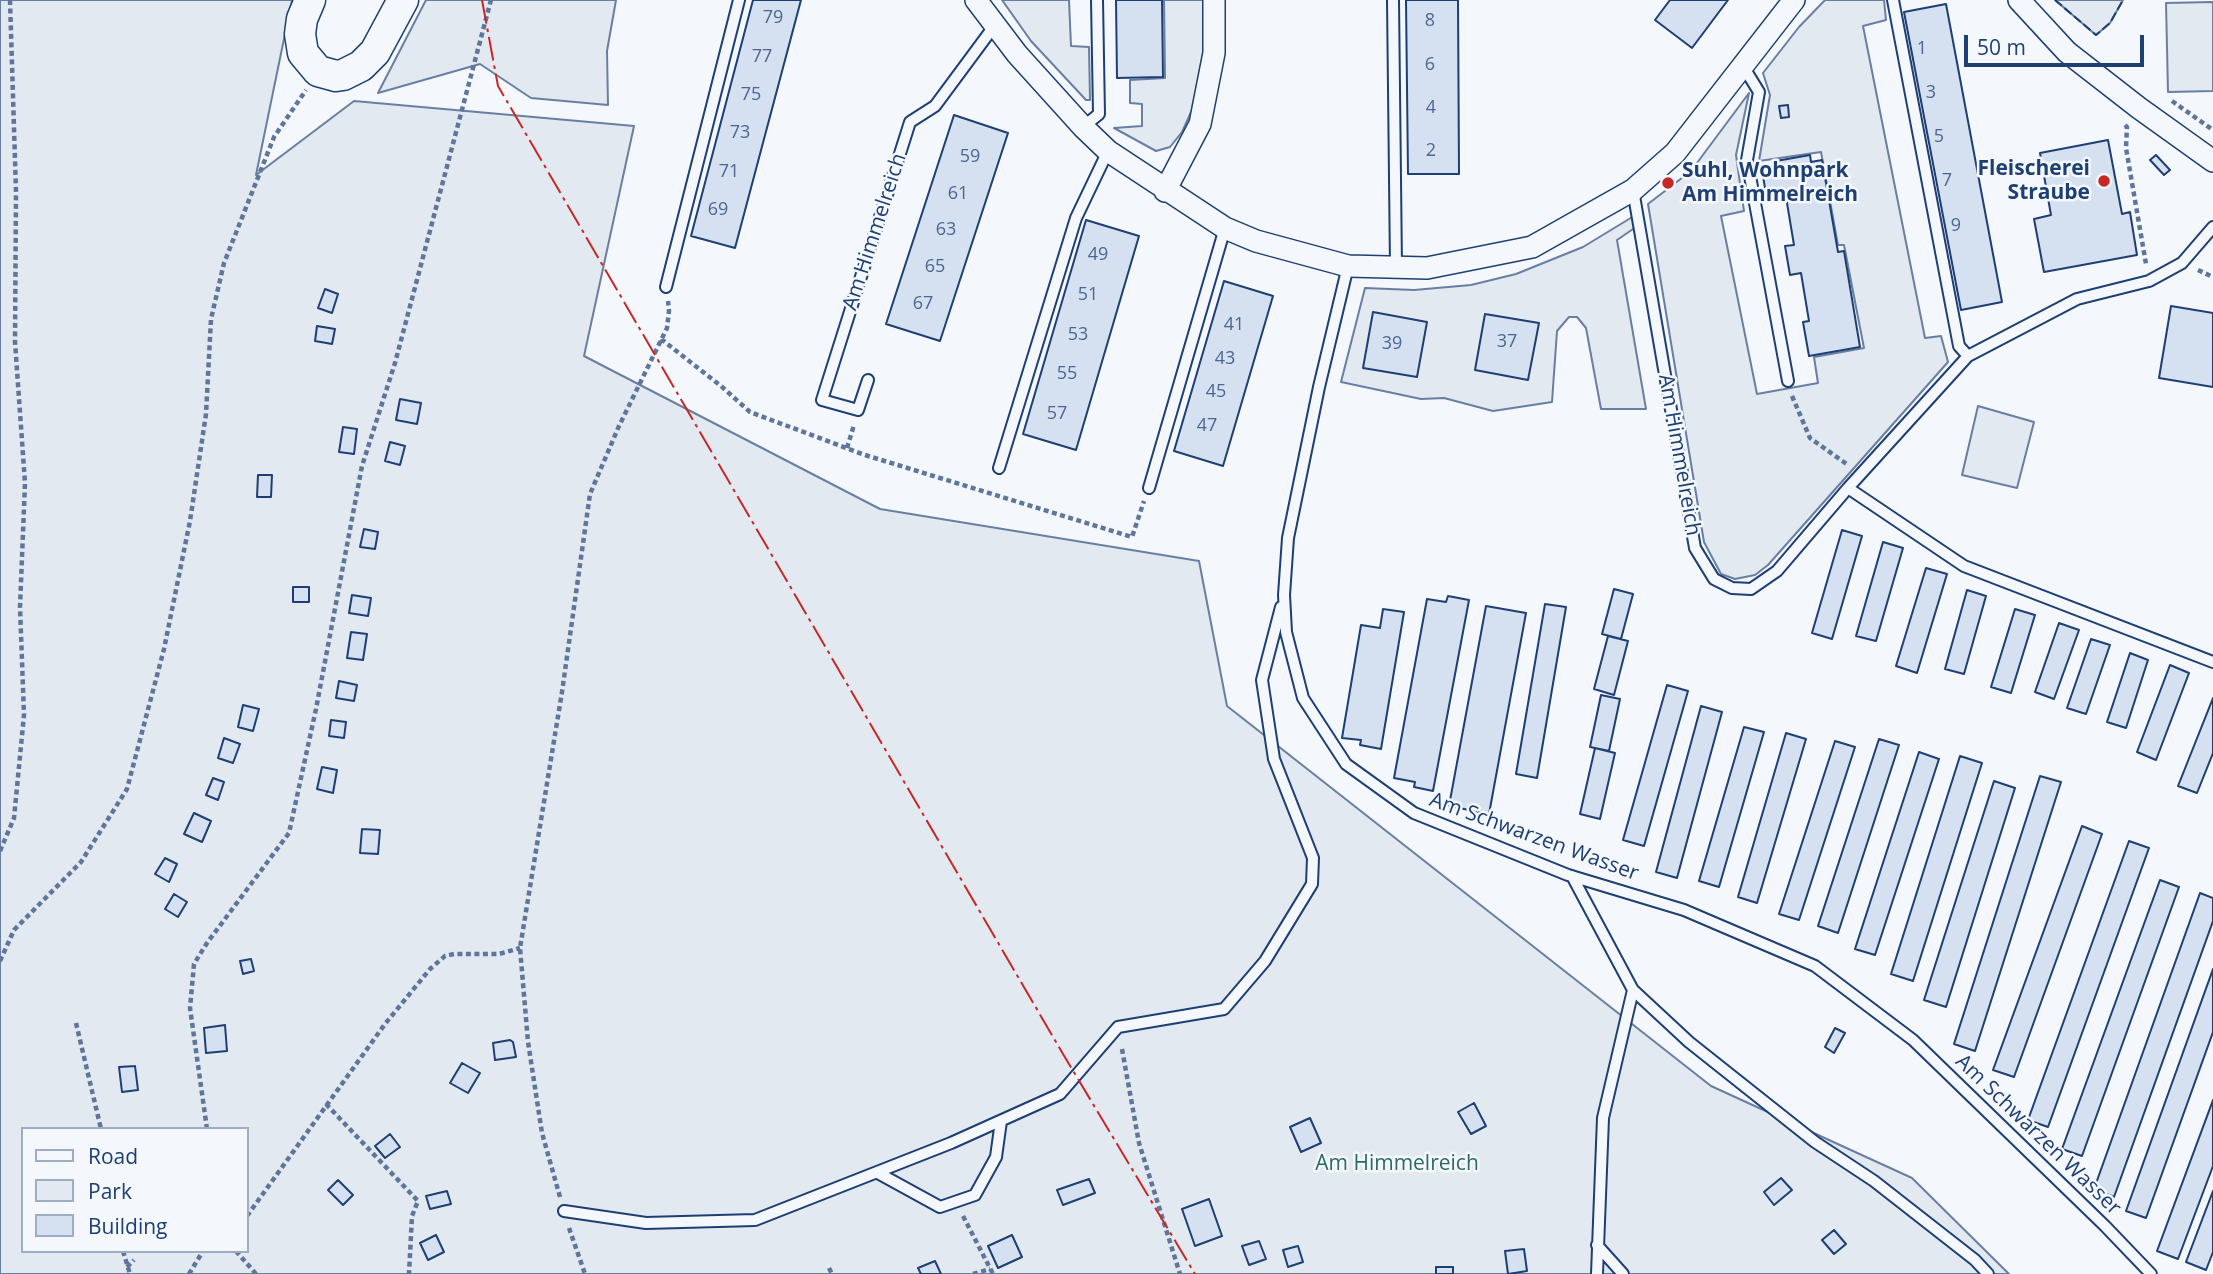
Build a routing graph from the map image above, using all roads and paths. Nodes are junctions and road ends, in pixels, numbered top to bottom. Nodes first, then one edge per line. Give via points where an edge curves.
1 (10, 0) edge
2 (310, 0) edge
3 (403, 0) edge
4 (491, 0) edge
5 (739, 0) edge
6 (976, 0) edge
7 (1097, 0) edge
8 (1214, 0) edge
9 (1393, 0) edge
10 (1794, 0) edge
11 (1893, 0) edge
12 (2019, 0) edge
13 (995, 25) junction
14 (1743, 66) junction
15 (317, 71) junction
16 (1083, 127) junction
17 (2127, 127) dead end
18 (1108, 151) junction
19 (2213, 161) edge
20 (1633, 190) junction
21 (1165, 191) junction
22 (2213, 227) edge
23 (1224, 228) junction
24 (1348, 266) junction
25 (1396, 267) junction
26 (2149, 281) junction
27 (666, 286) joint
28 (661, 340) junction
29 (1968, 356) junction
30 (869, 380) dead end
31 (1788, 381) joint
32 (858, 410) junction
33 (847, 448) junction
34 (999, 468) dead end
35 (1860, 475) junction
36 (1149, 488) joint
37 (1848, 488) junction
38 (1284, 595) junction
39 (2213, 662) edge
40 (0, 851) edge
41 (1572, 876) junction
42 (520, 948) junction
43 (0, 961) edge
44 (1633, 990) junction
45 (76, 1023) dead end
46 (1118, 1027) junction
47 (326, 1104) junction
48 (1001, 1121) junction
49 (101, 1127) edge
50 (207, 1127) edge
51 (878, 1173) junction
52 (955, 1202) junction
53 (564, 1211) junction
54 (248, 1215) edge
55 (1597, 1245) junction
56 (123, 1253) edge
57 (202, 1253) edge
58 (238, 1253) edge
59 (134, 1261) dead end
60 (127, 1267) junction
61 (829, 1268) dead end
62 (992, 1271) edge
63 (130, 1274) edge
64 (189, 1274) edge
65 (256, 1274) edge
66 (409, 1274) edge
67 (585, 1274) edge
68 (832, 1274) edge
69 (973, 1274) edge
70 (1180, 1274) edge
71 (1597, 1274) edge
72 (1623, 1274) edge
73 (1988, 1274) edge
74 (2151, 1274) edge

1 - 40 path via 15,342 25,483 20,607 24,715 14,818
2 - 15 main road via 300,34 303,54
3 - 15 main road via 375,52 361,66 343,75
4 - 50 path via 395,363 362,466 289,834 194,964 190,1008
5 - 27 lane
6 - 13 street
7 - 16 lane via 1099,114
8 - 21 street via 1214,53 1200,124
9 - 25 lane
10 - 14 street
11 - 29 lane via 1959,346
12 - 19 street via 2067,52
13 - 16 street
13 - 32 lane, Am Himmelreich via 936,106 910,122 821,400
14 - 20 street via 1675,153
14 - 31 lane via 1759,92 1747,160
15 - 43 path via 274,137 224,263 211,319 205,414 190,520 164,649 127,789 81,862 14,930
16 - 18 street
17 - 26 path via 2126,148
18 - 21 street
18 - 34 lane via 1076,218
20 - 25 street via 1532,247 1427,268
20 - 37 lane, Am Himmelreich via 1695,548 1714,579 1732,588 1751,589 1777,571
21 - 23 street
22 - 26 lane via 2182,263
23 - 24 street via 1256,242
23 - 36 lane
24 - 25 street
24 - 38 lane, Am Schwarzen Wasser via 1289,538
26 - 29 lane via 2077,299
27 - 28 path via 669,311
28 - 33 path via 750,412
28 - 42 path via 590,494
29 - 35 lane, Am Himmelreich
30 - 32 lane
31 - 35 path via 1810,438
32 - 33 path
33 - 36 path via 1132,537
35 - 37 lane, Am Himmelreich
37 - 39 lane via 1964,566
38 - 41 lane, Am Schwarzen Wasser via 1286,632 1303,698 1346,764 1414,813
38 - 46 lane via 1262,680 1274,759 1313,858 1312,884 1265,961 1224,1009
41 - 44 lane
41 - 74 lane, Am Schwarzen Wasser via 1684,909 1815,966 1913,1040
42 - 47 path via 499,954 454,954 438,962
42 - 53 path via 542,1133
44 - 55 lane via 1603,1118
44 - 73 lane via 1815,1142 1874,1181
45 - 49 path
46 - 48 lane via 1060,1094
46 - 70 path via 1139,1143
47 - 54 path
47 - 66 path via 418,1201 412,1216
48 - 51 lane
48 - 52 lane via 996,1157 975,1195
51 - 52 lane via 940,1207
51 - 53 lane via 755,1220 646,1223
52 - 62 path
53 - 67 path
55 - 71 lane
55 - 72 lane
56 - 60 path
57 - 64 path
58 - 65 path
59 - 60 path
60 - 63 path
61 - 68 path
62 - 69 path

